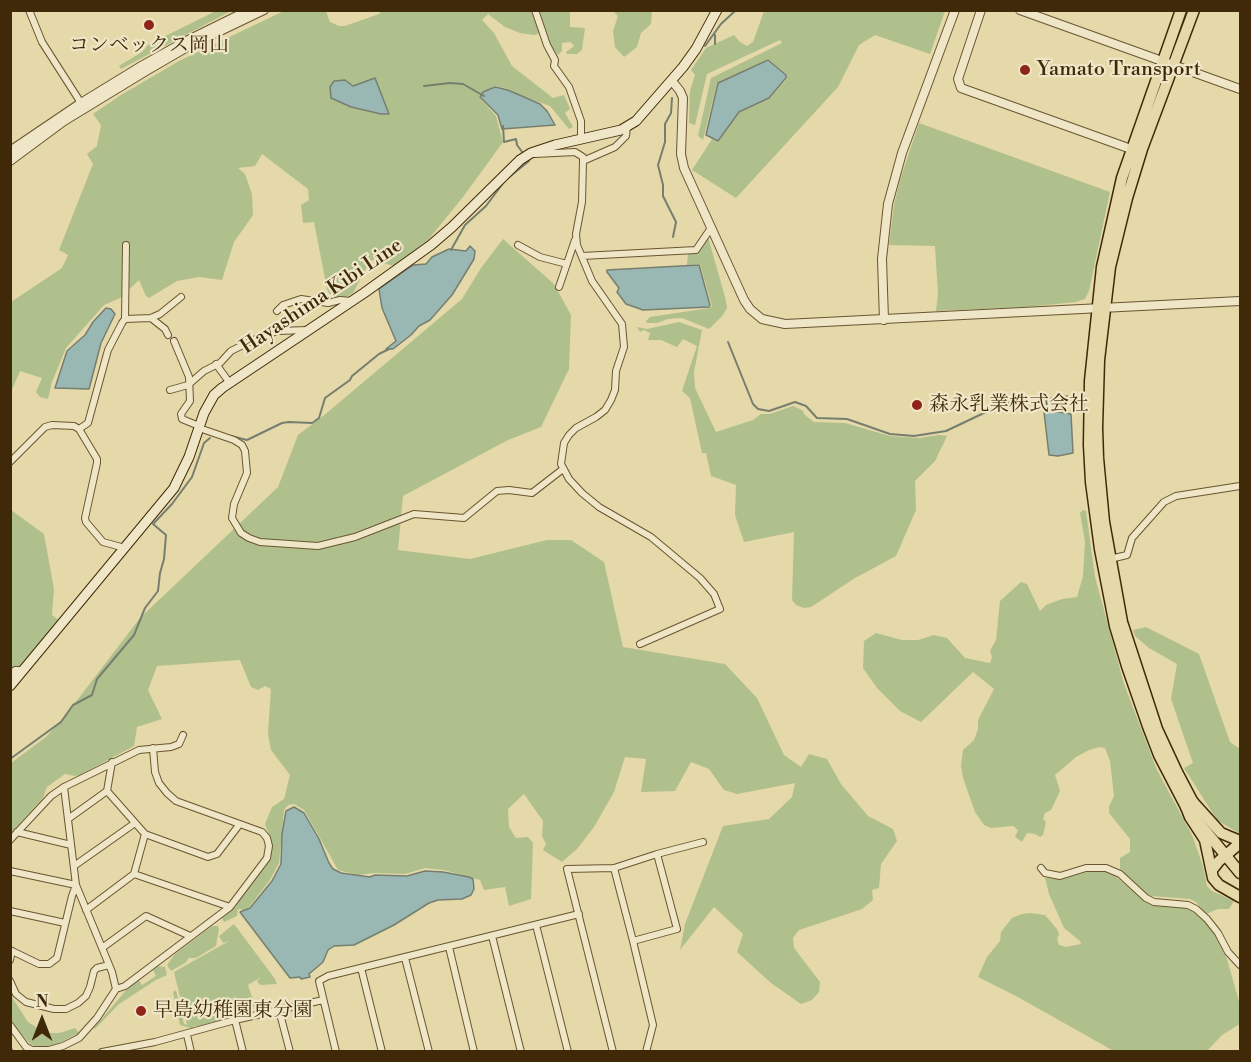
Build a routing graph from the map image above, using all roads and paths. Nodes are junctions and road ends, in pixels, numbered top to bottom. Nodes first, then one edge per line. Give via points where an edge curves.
1 (28, 10) edge
2 (249, 10) edge
3 (264, 10) edge
4 (536, 10) edge
5 (717, 10) edge
6 (955, 10) edge
7 (981, 10) edge
8 (1020, 10) edge
9 (1181, 10) edge
10 (1194, 10) edge
11 (1163, 61) junction
12 (1174, 65) junction
13 (672, 81) junction
14 (1240, 89) edge
15 (81, 103) junction
16 (627, 126) junction
17 (581, 139) junction
18 (1131, 149) junction
19 (10, 151) edge
20 (531, 153) junction
21 (10, 161) edge
22 (584, 161) junction
23 (711, 228) junction
24 (576, 237) junction
25 (126, 245) dead end
26 (518, 245) dead end
27 (582, 256) junction
28 (567, 264) junction
29 (559, 287) dead end
30 (181, 297) dead end
31 (352, 301) junction
32 (1240, 301) edge
33 (1100, 309) junction
34 (277, 311) dead end
35 (151, 318) junction
36 (125, 319) junction
37 (884, 320) junction
38 (309, 330) junction
39 (168, 335) dead end
40 (174, 341) dead end
41 (216, 364) junction
42 (229, 382) junction
43 (188, 385) junction
44 (170, 390) dead end
45 (199, 427) junction
46 (78, 429) junction
47 (10, 462) edge
48 (563, 469) junction
49 (1240, 486) edge
50 (125, 548) junction
51 (1110, 559) junction
52 (640, 644) dead end
53 (24, 670) junction
54 (10, 675) edge
55 (10, 686) edge
56 (183, 735) dead end
57 (153, 748) junction
58 (112, 762) junction
59 (64, 787) junction
60 (107, 791) junction
61 (1189, 804) junction
62 (68, 819) junction
63 (135, 823) junction
64 (239, 825) junction
65 (17, 832) junction
66 (145, 834) junction
67 (10, 840) edge
68 (703, 842) dead end
69 (1240, 842) edge
70 (71, 845) junction
71 (657, 854) junction
72 (1225, 855) junction
73 (74, 866) junction
74 (614, 868) junction
75 (1041, 868) dead end
76 (1212, 870) junction
77 (10, 871) edge
78 (1240, 873) edge
79 (134, 874) junction
80 (76, 885) junction
81 (1240, 897) edge
82 (230, 907) junction
83 (86, 909) junction
84 (10, 911) edge
85 (579, 914) junction
86 (65, 923) junction
87 (536, 925) junction
88 (190, 936) junction
89 (492, 936) junction
90 (633, 941) junction
91 (449, 947) junction
92 (102, 948) junction
93 (11, 950) edge
94 (405, 958) junction
95 (10, 960) edge
96 (109, 965) junction
97 (1240, 965) edge
98 (362, 968) junction
99 (10, 981) edge
100 (117, 990) junction
101 (323, 1000) junction
102 (279, 1010) junction
103 (235, 1020) junction
104 (10, 1024) edge
105 (187, 1035) junction
106 (65, 1049) edge
107 (102, 1052) edge
108 (191, 1052) edge
109 (243, 1052) edge
110 (290, 1052) edge
111 (336, 1052) edge
112 (382, 1052) edge
113 (429, 1052) edge
114 (474, 1052) edge
115 (521, 1052) edge
116 (568, 1052) edge
117 (613, 1052) edge
118 (646, 1052) edge

1 - 15 street via 42,42
2 - 15 street via 186,41
3 - 21 street via 146,71 64,121
4 - 17 street via 554,66 569,87 581,121
5 - 13 main road, Hayashima Kibi Line via 696,49
6 - 37 street via 902,153 888,204 882,259
7 - 18 street via 958,80 961,88
8 - 11 street
9 - 11 main road
10 - 12 main road
11 - 12 street
11 - 18 main road
12 - 14 street
12 - 33 main road via 1127,198
13 - 16 main road, Hayashima Kibi Line via 644,114
13 - 23 street via 683,98 681,160
15 - 19 street
16 - 17 main road, Hayashima Kibi Line
16 - 22 street via 626,136 615,147
17 - 20 main road, Hayashima Kibi Line
18 - 33 main road via 1105,249
20 - 22 street via 575,152
20 - 31 main road, Hayashima Kibi Line via 510,168 442,236
22 - 24 street
23 - 27 street via 696,250
23 - 37 street via 744,300 762,319 785,324
24 - 27 street
24 - 28 street
25 - 36 street
26 - 28 street via 540,257
27 - 48 street via 592,281 622,324 625,340 611,400 605,410 569,435 562,452
28 - 29 street
30 - 35 street via 167,311
31 - 34 street via 301,299
31 - 38 main road, Hayashima Kibi Line
32 - 33 street
33 - 37 street
33 - 51 main road via 1098,458
33 - 61 main road via 1090,381 1089,445 1100,549 1129,675 1159,755
35 - 36 street
35 - 39 street
36 - 46 street via 108,350 88,423
38 - 41 street via 287,329 267,334 238,347
38 - 42 main road, Hayashima Kibi Line
40 - 43 street via 188,373
41 - 42 street
41 - 43 street
42 - 45 main road, Hayashima Kibi Line via 209,403
43 - 44 street
43 - 45 street via 190,401 182,419
45 - 48 street via 242,445 248,473 232,518 241,533 260,542 318,546 414,514 464,518 497,491 532,493
45 - 50 main road, Hayashima Kibi Line via 174,488
46 - 47 street via 45,427
46 - 50 street via 97,459 84,518 102,542
48 - 52 street via 590,500 651,537 714,594 720,609
49 - 51 street via 1176,496 1164,502 1132,538 1127,555
50 - 53 main road, Hayashima Kibi Line
51 - 61 main road via 1122,622 1145,695
53 - 54 street via 15,670
53 - 55 main road, Hayashima Kibi Line
56 - 57 street via 179,744
57 - 58 street
57 - 64 street via 155,772 167,793 176,801
58 - 59 street
58 - 60 street
59 - 62 street
59 - 65 street
60 - 62 street
60 - 63 street
61 - 69 main road via 1221,833
61 - 72 main road
61 - 76 main road via 1190,817 1205,840
62 - 70 street
63 - 66 street
63 - 73 street
64 - 66 street via 217,854 208,857
64 - 82 street via 262,832 269,852
65 - 67 street
65 - 70 street
66 - 79 street
68 - 71 street
69 - 72 main road
70 - 73 street
71 - 74 street
71 - 90 street via 677,929
72 - 76 main road
72 - 78 main road
73 - 80 street
74 - 85 street via 567,869
74 - 90 street
75 - 97 street via 1045,873 1060,876 1086,868 1106,868 1120,874 1154,902 1178,902 1197,909
76 - 81 main road via 1219,885
77 - 80 street
79 - 82 street
79 - 83 street
80 - 83 street
80 - 86 street
82 - 88 street
83 - 92 street
84 - 86 street
85 - 87 street
85 - 117 street
86 - 93 street via 57,958 49,964 39,964
87 - 89 street
87 - 116 street
88 - 92 street via 146,916
88 - 100 street
89 - 91 street
89 - 115 street
90 - 118 street via 653,1025
91 - 94 street
91 - 114 street
92 - 96 street
93 - 95 street
94 - 98 street
94 - 113 street
96 - 99 street via 94,971 86,996 66,1009 26,1002 16,994
96 - 100 street
98 - 101 street via 319,981
98 - 112 street
100 - 106 street via 87,1030
101 - 102 street
101 - 111 street
102 - 103 street
102 - 110 street
103 - 105 street
103 - 109 street
104 - 106 street via 32,1050
105 - 107 street
105 - 108 street

